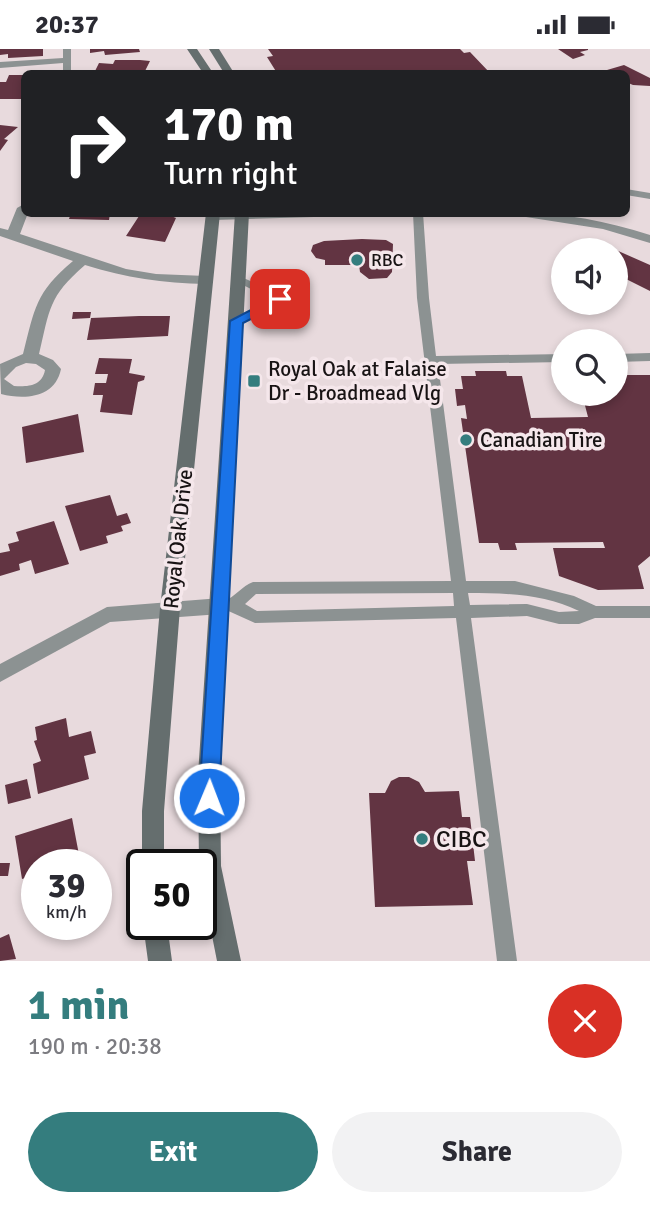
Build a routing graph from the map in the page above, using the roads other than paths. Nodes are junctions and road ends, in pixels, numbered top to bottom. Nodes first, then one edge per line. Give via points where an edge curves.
1 (67, 49) edge
2 (192, 49) edge
3 (214, 49) edge
4 (67, 60) junction
5 (0, 65) edge
6 (67, 70) edge
7 (206, 70) edge
8 (227, 70) edge
9 (630, 192) edge
10 (650, 195) edge
11 (21, 212) edge
12 (213, 217) edge
13 (242, 217) edge
14 (418, 217) edge
15 (563, 217) edge
16 (6, 235) edge
17 (650, 239) edge
18 (83, 260) junction
19 (239, 279) junction
20 (205, 280) junction
21 (237, 321) junction
22 (650, 357) edge
23 (30, 358) junction
24 (551, 358) edge
25 (628, 358) edge
26 (431, 360) junction
27 (0, 375) edge
28 (0, 383) edge
29 (459, 587) junction
30 (228, 605) junction
31 (170, 608) junction
32 (462, 612) junction
33 (594, 612) junction
34 (650, 612) edge
35 (0, 674) edge
36 (153, 849) edge
37 (157, 940) edge
38 (160, 961) edge
39 (229, 961) edge
40 (507, 961) edge

1 - 4 lane
2 - 7 main road
3 - 8 main road
4 - 5 lane
4 - 6 lane
9 - 10 lane
11 - 16 street
12 - 20 main road, Royal Oak Drive
13 - 19 main road, Royal Oak Drive
14 - 26 lane
15 - 17 street
16 - 18 street
18 - 20 street via 124,273
18 - 23 street via 61,278 46,299
19 - 21 main road, Royal Oak Drive
19 - 21 lane via 280,299
20 - 31 main road, Royal Oak Drive
21 - 30 main road, Royal Oak Drive
22 - 25 lane
23 - 27 street via 9,364
23 - 28 street via 41,359 53,369 48,384 16,393
24 - 26 lane
26 - 29 lane
29 - 30 lane via 253,588
29 - 32 lane
29 - 33 lane via 526,588
30 - 31 street
30 - 32 lane via 255,617
30 - 39 main road, Royal Oak Drive via 209,775 210,866
31 - 35 street via 107,615
31 - 36 main road, Royal Oak Drive
32 - 33 lane via 527,610 559,618
32 - 40 lane
33 - 34 lane
37 - 38 main road

